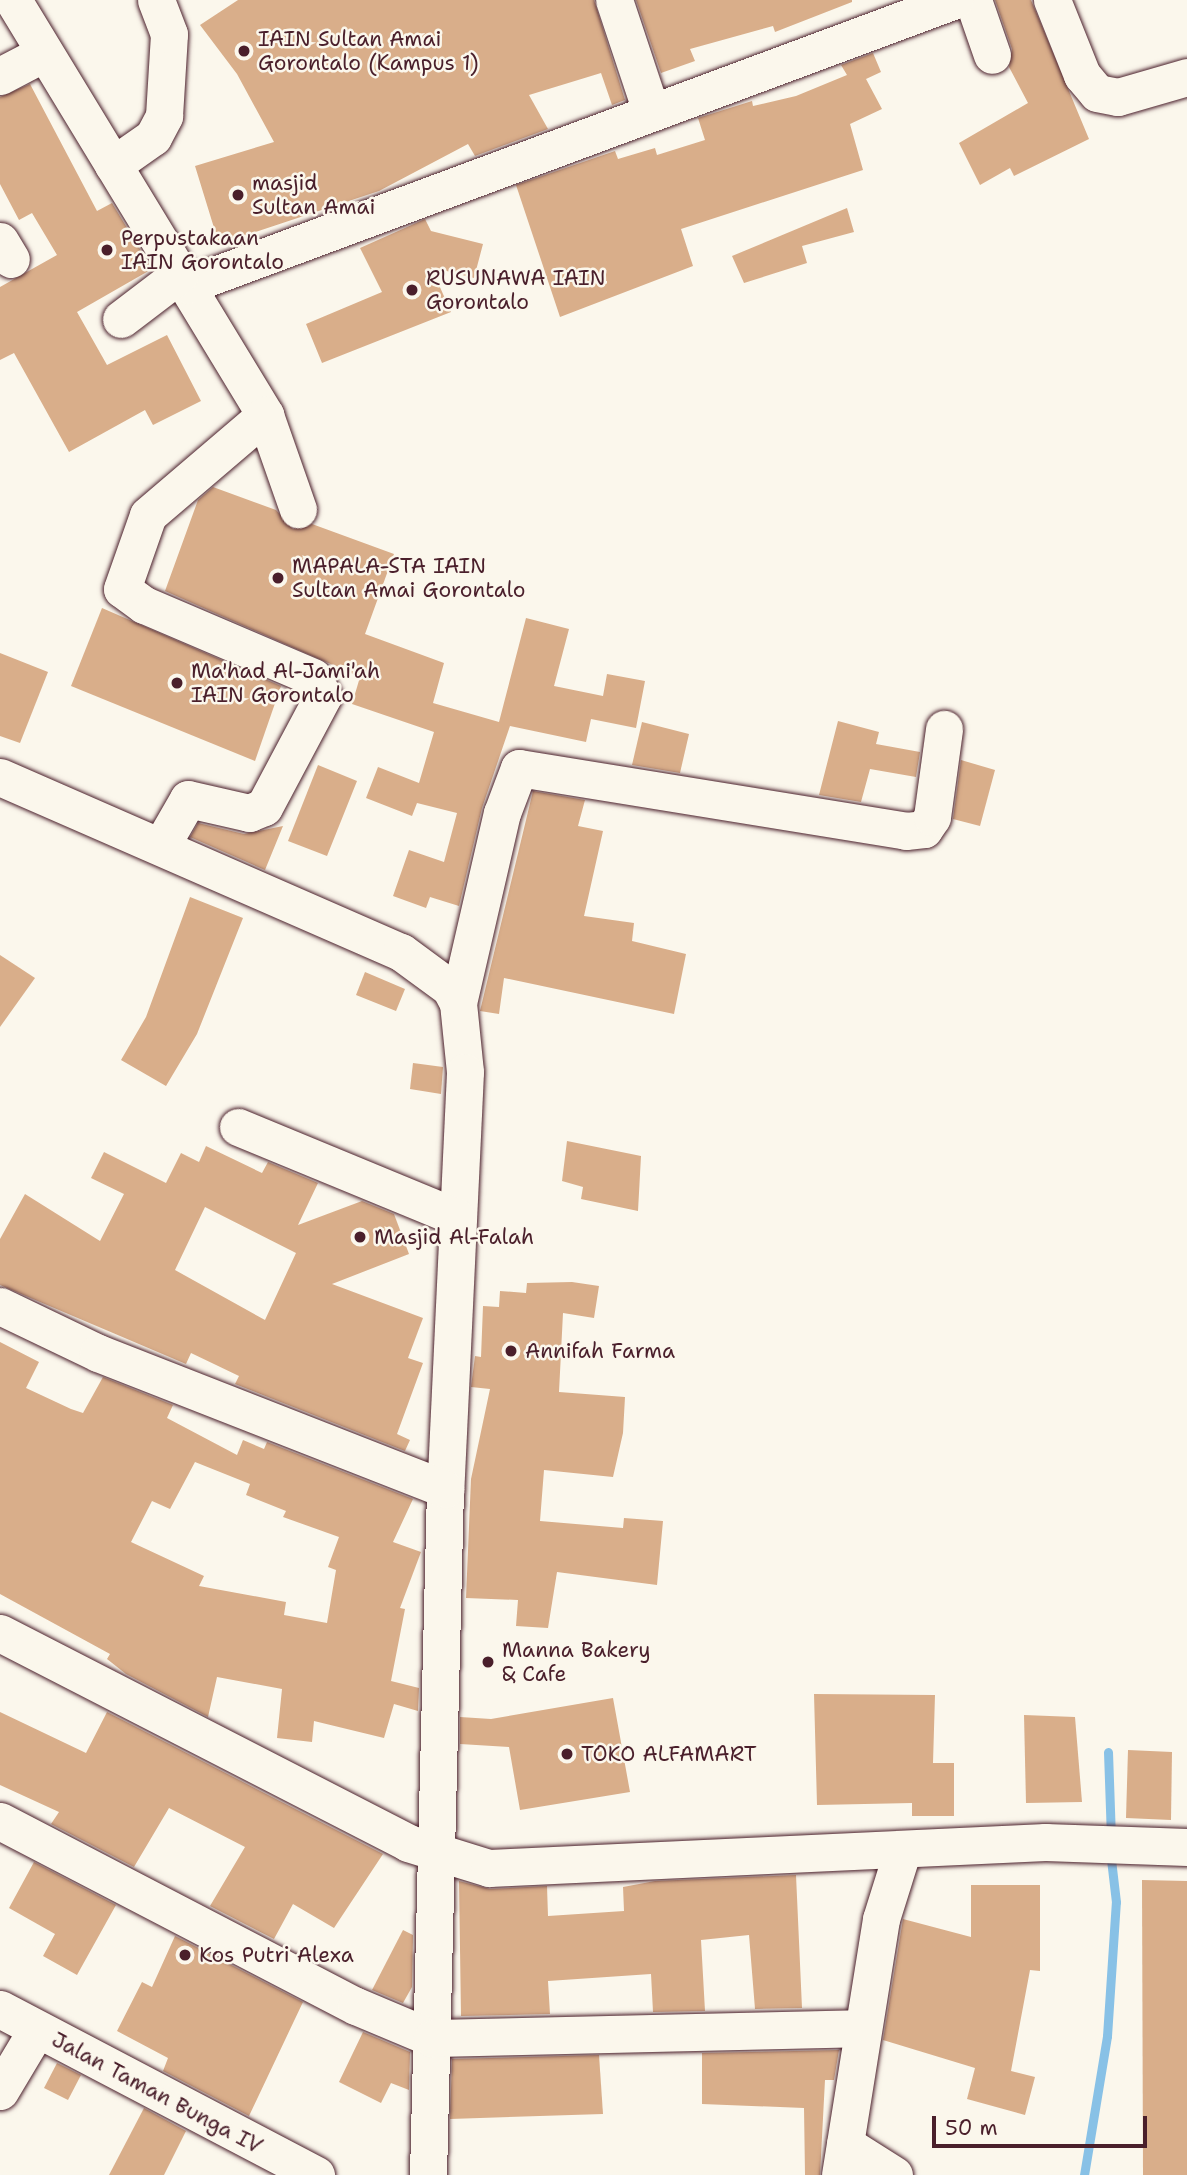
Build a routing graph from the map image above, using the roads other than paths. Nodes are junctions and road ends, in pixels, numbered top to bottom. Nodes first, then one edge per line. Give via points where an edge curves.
1 (13, 0) edge
2 (156, 0) edge
3 (614, 0) edge
4 (955, 0) edge
5 (973, 0) edge
6 (1052, 0) edge
7 (44, 53) junction
8 (992, 55) dead end
9 (0, 76) edge
10 (1187, 77) edge
11 (651, 111) junction
12 (113, 165) junction
13 (184, 279) junction
14 (121, 319) dead end
15 (265, 415) junction
16 (294, 499) dead end
17 (944, 729) dead end
18 (0, 777) edge
19 (161, 846) junction
20 (458, 1003) junction
21 (238, 1127) dead end
22 (456, 1217) junction
23 (0, 1306) edge
24 (445, 1489) junction
25 (0, 1633) edge
26 (0, 1821) edge
27 (1187, 1847) edge
28 (902, 1852) junction
29 (441, 1854) junction
30 (0, 2009) edge
31 (861, 2028) junction
32 (37, 2029) junction
33 (432, 2038) junction
34 (0, 2091) edge
35 (843, 2160) edge
36 (316, 2175) edge
37 (428, 2175) edge
38 (894, 2175) edge

1 - 7 street
2 - 12 street via 169,34 164,116 153,137
3 - 11 street
4 - 11 street via 855,42
5 - 8 street
6 - 10 street via 1082,75 1097,93 1118,97
7 - 9 street
7 - 12 street
11 - 13 street
12 - 13 street
13 - 14 street
13 - 15 street
15 - 16 street
15 - 19 street via 148,515 122,581 129,597 313,677 323,691 264,807 249,813 188,799
17 - 20 street via 932,817 924,829 906,831 520,768 502,813
18 - 19 street
19 - 20 street via 401,952 450,988
20 - 22 street via 465,1072
21 - 22 street
22 - 24 street
23 - 24 street via 98,1353
24 - 29 street
25 - 29 street via 350,1815
26 - 33 street via 356,2006
27 - 28 street via 1112,1844
28 - 29 street via 506,1870
28 - 31 street
29 - 33 street
30 - 32 street, Jalan Taman Bunga IV
31 - 33 street
31 - 35 street
32 - 34 street
32 - 36 street, Jalan Taman Bunga IV
33 - 37 street
35 - 38 street

